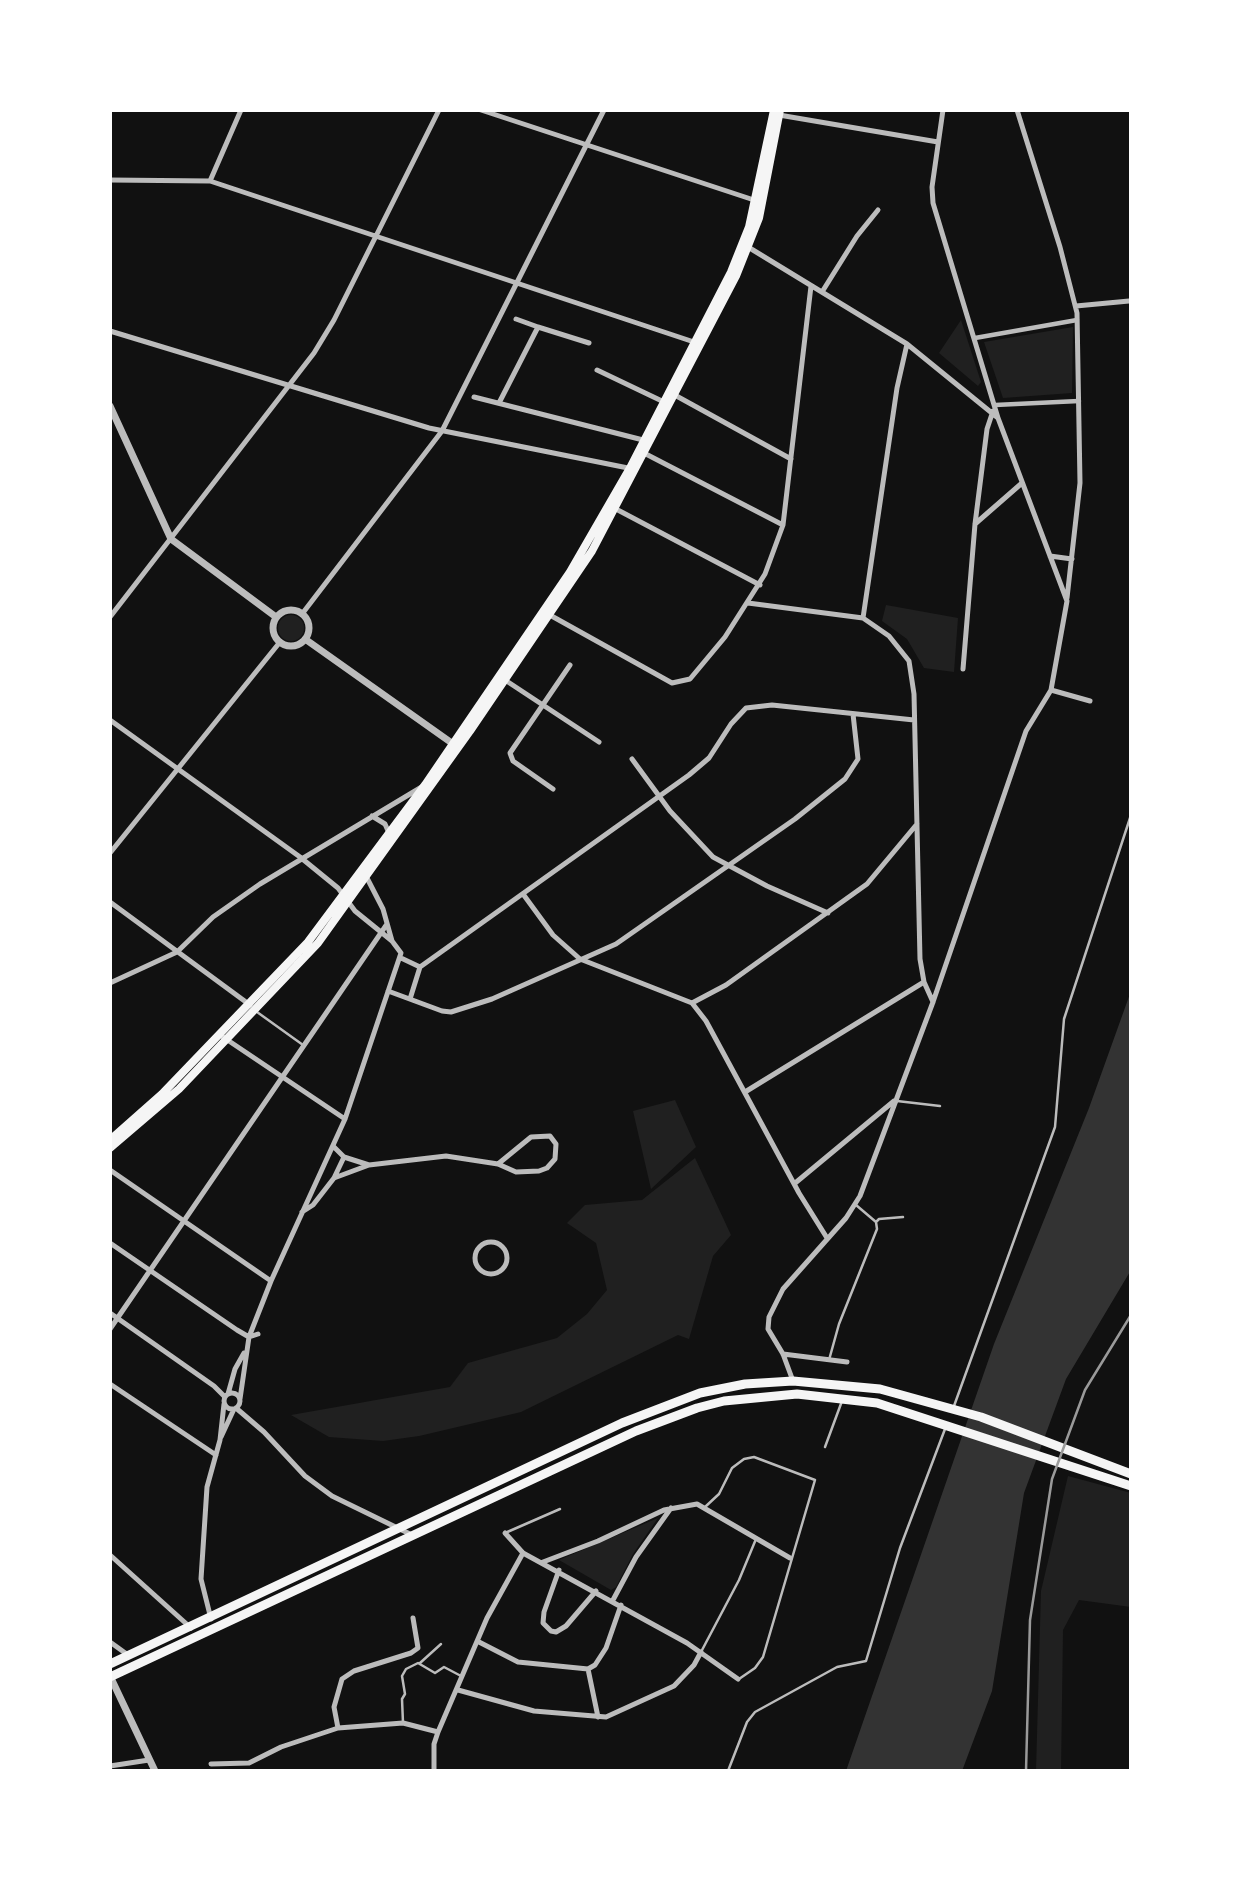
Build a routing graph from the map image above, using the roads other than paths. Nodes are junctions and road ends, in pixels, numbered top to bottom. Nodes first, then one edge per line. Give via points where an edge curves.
1 (241, 110) edge
2 (439, 110) edge
3 (481, 110) edge
4 (604, 110) edge
5 (943, 110) edge
6 (1017, 110) edge
7 (777, 112) edge
8 (938, 142) junction
9 (587, 146) junction
10 (110, 180) edge
11 (210, 181) junction
12 (760, 202) junction
13 (878, 210) dead end
14 (376, 235) junction
15 (748, 247) junction
16 (518, 283) junction
17 (811, 286) junction
18 (822, 292) junction
19 (1129, 301) edge
20 (1076, 306) junction
21 (516, 319) dead end
22 (1077, 320) junction
23 (538, 327) junction
24 (110, 331) edge
25 (975, 338) junction
26 (589, 343) dead end
27 (697, 343) junction
28 (907, 344) junction
29 (597, 370) dead end
30 (292, 386) junction
31 (990, 388) junction
32 (672, 393) junction
33 (474, 397) dead end
34 (978, 400) junction
35 (1079, 401) junction
36 (664, 402) junction
37 (499, 403) junction
38 (995, 405) junction
39 (110, 406) edge
40 (992, 412) junction
41 (998, 418) junction
42 (442, 431) junction
43 (647, 442) junction
44 (642, 452) junction
45 (791, 459) junction
46 (633, 469) junction
47 (1022, 483) junction
48 (613, 507) junction
49 (975, 524) junction
50 (783, 525) junction
51 (171, 539) junction
52 (1050, 556) junction
53 (1072, 559) junction
54 (760, 585) junction
55 (1067, 601) junction
56 (748, 603) junction
57 (547, 613) junction
58 (302, 614) junction
59 (110, 617) edge
60 (276, 617) junction
61 (863, 618) junction
62 (305, 639) junction
63 (280, 642) junction
64 (570, 665) dead end
65 (963, 669) dead end
66 (505, 680) junction
67 (1051, 690) junction
68 (1090, 701) dead end
69 (542, 705) junction
70 (853, 714) junction
71 (110, 720) edge
72 (914, 720) junction
73 (599, 742) dead end
74 (457, 747) junction
75 (632, 758) dead end
76 (177, 768) junction
77 (425, 785) junction
78 (553, 789) dead end
79 (658, 797) junction
80 (1131, 815) edge
81 (372, 816) junction
82 (917, 824) junction
83 (389, 833) junction
84 (390, 845) junction
85 (110, 853) edge
86 (300, 857) junction
87 (728, 867) junction
88 (367, 878) junction
89 (523, 894) junction
90 (346, 900) junction
91 (110, 902) edge
92 (828, 913) junction
93 (387, 924) junction
94 (381, 933) junction
95 (392, 941) junction
96 (177, 952) junction
97 (401, 958) junction
98 (580, 959) junction
99 (420, 967) junction
100 (924, 982) junction
101 (110, 983) edge
102 (388, 991) junction
103 (410, 999) junction
104 (933, 1002) junction
105 (692, 1003) junction
106 (252, 1007) junction
107 (224, 1037) junction
108 (303, 1045) junction
109 (282, 1077) junction
110 (745, 1092) junction
111 (894, 1101) junction
112 (940, 1106) dead end
113 (345, 1119) junction
114 (111, 1142) edge
115 (334, 1147) junction
116 (344, 1157) junction
117 (328, 1158) junction
118 (498, 1164) junction
119 (369, 1166) junction
120 (110, 1170) edge
121 (334, 1178) junction
122 (794, 1184) junction
123 (856, 1206) junction
124 (302, 1212) junction
125 (903, 1217) dead end
126 (184, 1222) junction
127 (876, 1222) junction
128 (827, 1238) junction
129 (110, 1243) edge
130 (498, 1244) joint
131 (151, 1270) junction
132 (271, 1281) junction
133 (110, 1313) edge
134 (118, 1318) junction
135 (110, 1329) edge
136 (258, 1334) dead end
137 (249, 1337) junction
138 (246, 1350) junction
139 (783, 1354) junction
140 (830, 1360) junction
141 (847, 1362) dead end
142 (793, 1381) junction
143 (110, 1384) edge
144 (226, 1398) junction
145 (843, 1398) junction
146 (240, 1399) junction
147 (235, 1409) junction
148 (220, 1440) junction
149 (825, 1447) dead end
150 (216, 1455) junction
151 (1131, 1474) edge
152 (1131, 1486) edge
153 (705, 1507) junction
154 (560, 1508) dead end
155 (671, 1508) junction
156 (402, 1529) junction
157 (505, 1533) joint
158 (415, 1536) junction
159 (756, 1539) junction
160 (523, 1553) junction
161 (110, 1555) edge
162 (790, 1558) junction
163 (543, 1562) junction
164 (559, 1570) junction
165 (596, 1591) junction
166 (613, 1600) junction
167 (621, 1605) junction
168 (413, 1618) dead end
169 (211, 1619) junction
170 (191, 1628) junction
171 (479, 1642) junction
172 (110, 1643) edge
173 (440, 1644) dead end
174 (701, 1652) junction
175 (411, 1653) junction
176 (131, 1656) junction
177 (110, 1664) edge
178 (417, 1664) junction
179 (588, 1669) junction
180 (110, 1677) edge
181 (464, 1677) junction
182 (738, 1679) joint
183 (458, 1690) junction
184 (598, 1717) junction
185 (403, 1723) junction
186 (338, 1728) junction
187 (438, 1732) junction
188 (149, 1760) junction
189 (211, 1764) dead end
190 (110, 1766) edge
191 (155, 1771) edge
192 (434, 1771) edge
193 (728, 1771) edge

1 - 11 street
2 - 14 street
3 - 9 street
4 - 9 street
5 - 8 street
6 - 20 street
7 - 8 street
7 - 12 main road
8 - 25 street via 933,203
9 - 12 street
9 - 16 street
10 - 11 street
11 - 14 street
12 - 15 main road
12 - 27 main road
13 - 18 street
14 - 16 street
14 - 30 street via 334,320
15 - 17 street
15 - 27 main road
16 - 27 street
16 - 42 street
17 - 18 street
17 - 45 street
18 - 28 street
19 - 20 street
20 - 22 street
21 - 23 street
22 - 25 street
22 - 35 street
23 - 26 street
23 - 37 street
24 - 30 street
25 - 31 street
27 - 32 main road
28 - 34 street
28 - 61 street
29 - 36 street
30 - 42 street
30 - 51 street
31 - 34 street
31 - 38 street
32 - 36 main road
32 - 43 main road
32 - 45 street
33 - 37 street
34 - 40 street
35 - 38 street
35 - 53 street via 1080,483
36 - 43 main road
37 - 43 street
38 - 40 street
38 - 41 street
39 - 51 street
40 - 41 street
40 - 49 street
41 - 47 street
42 - 46 street
42 - 58 street
43 - 44 main road
44 - 46 main road
44 - 50 street
45 - 50 street
46 - 48 main road
47 - 49 street
47 - 52 street
48 - 54 street
48 - 57 main road
49 - 65 street
50 - 54 street
51 - 59 street
51 - 60 street
52 - 53 street
52 - 55 street
53 - 55 street
54 - 56 street
55 - 67 street
56 - 57 street via 690,679 679,684
56 - 61 street
57 - 66 main road
57 - 74 main road
58 - 60 street via 286,611
58 - 62 street via 308,623
60 - 63 street via 273,627
61 - 72 street via 889,636 909,661
62 - 63 street via 296,645
62 - 74 street
63 - 76 street
64 - 69 street
66 - 69 street
66 - 74 main road
67 - 68 street
67 - 104 street via 1026,732
69 - 73 street
69 - 78 street via 510,753 513,761
70 - 72 street
70 - 79 street via 772,705 746,708 709,758
70 - 87 street via 858,748 855,767 825,796
71 - 76 street
72 - 82 street
74 - 77 main road
74 - 84 main road
75 - 79 street
76 - 85 street
76 - 86 street
77 - 81 street
77 - 83 main road
79 - 87 street via 699,845
79 - 89 street
80 - 193 lane via 1064,1019 1055,1127 900,1548 866,1661 837,1667 755,1712
81 - 83 street
81 - 86 street
82 - 92 street via 867,884
82 - 100 street
83 - 84 street
83 - 90 main road
84 - 88 main road
86 - 90 street
86 - 96 street via 213,917
87 - 92 street
87 - 98 street via 616,944
88 - 90 main road
88 - 93 street
89 - 98 street via 553,935
89 - 99 street
90 - 94 street
90 - 106 main road via 318,943
91 - 96 street
92 - 105 street via 726,985
93 - 94 street
93 - 95 street
94 - 95 street
94 - 108 street
95 - 97 street
96 - 101 street
96 - 106 street
97 - 99 street
97 - 102 street
98 - 103 street via 492,999 451,1012
98 - 105 street
99 - 103 street
100 - 104 street
100 - 110 street
102 - 103 street
102 - 113 street
104 - 111 street
105 - 110 street
106 - 107 main road
106 - 108 lane
107 - 109 street
107 - 114 main road via 179,1089
108 - 109 street
109 - 113 street
109 - 126 street
110 - 122 street
111 - 112 lane
111 - 122 street
111 - 123 street
113 - 115 street
115 - 116 street
115 - 117 street
116 - 117 street
116 - 119 street
116 - 121 street
117 - 124 street
118 - 118 street via 516,1172 539,1171 555,1159 556,1144 550,1136 531,1137
118 - 119 street via 446,1156
119 - 121 street
120 - 126 street
121 - 124 street
122 - 128 street
123 - 127 lane
123 - 128 street
124 - 132 street
125 - 127 lane
126 - 131 street
126 - 132 street
127 - 140 lane
128 - 139 street via 783,1289 769,1317 768,1329
129 - 131 street
130 - 130 street via 485,1244 476,1254 484,1272 504,1268 507,1254
131 - 134 street
131 - 137 street
132 - 137 street via 269,1296
133 - 134 street
134 - 135 street
134 - 144 street
136 - 137 street
137 - 138 street
138 - 144 street via 234,1369
138 - 146 street
139 - 140 street
139 - 142 street
140 - 141 street
142 - 151 main road via 880,1389 981,1417
142 - 156 main road via 700,1393 654,1410
143 - 150 street
144 - 146 street via 233,1393
144 - 147 street
144 - 148 street
145 - 149 lane
145 - 152 main road via 877,1403
145 - 158 main road via 797,1394 697,1408 636,1431
146 - 147 street
147 - 148 street
147 - 156 street via 323,1489
148 - 150 street
150 - 169 street via 207,1487 201,1579
153 - 155 street
153 - 159 street
153 - 162 lane via 719,1494 732,1468 744,1459 754,1457 815,1480
154 - 157 lane
155 - 163 street
155 - 166 street
156 - 158 street
156 - 169 main road
157 - 160 street
158 - 180 main road
159 - 162 street
159 - 174 lane
160 - 163 street
160 - 171 street
161 - 170 street
162 - 182 lane via 763,1657
163 - 164 street
164 - 165 street
164 - 165 street via 544,1612 543,1623 551,1631 566,1626
165 - 166 street
166 - 167 street
167 - 174 street
167 - 179 street via 601,1658
168 - 175 street via 419,1644
169 - 170 main road
170 - 176 main road
171 - 179 street via 518,1662
171 - 181 street
172 - 176 street
173 - 178 lane
174 - 182 street
174 - 184 street via 674,1686 620,1712
175 - 178 lane
175 - 186 street via 345,1676 334,1707
176 - 177 main road
178 - 181 lane via 435,1672 444,1667
178 - 185 lane via 402,1676
179 - 184 street
180 - 188 street
181 - 183 street
183 - 184 street via 534,1711
183 - 187 street
185 - 186 street
185 - 187 street
186 - 189 street via 248,1763
187 - 192 street
188 - 190 street
188 - 191 street

